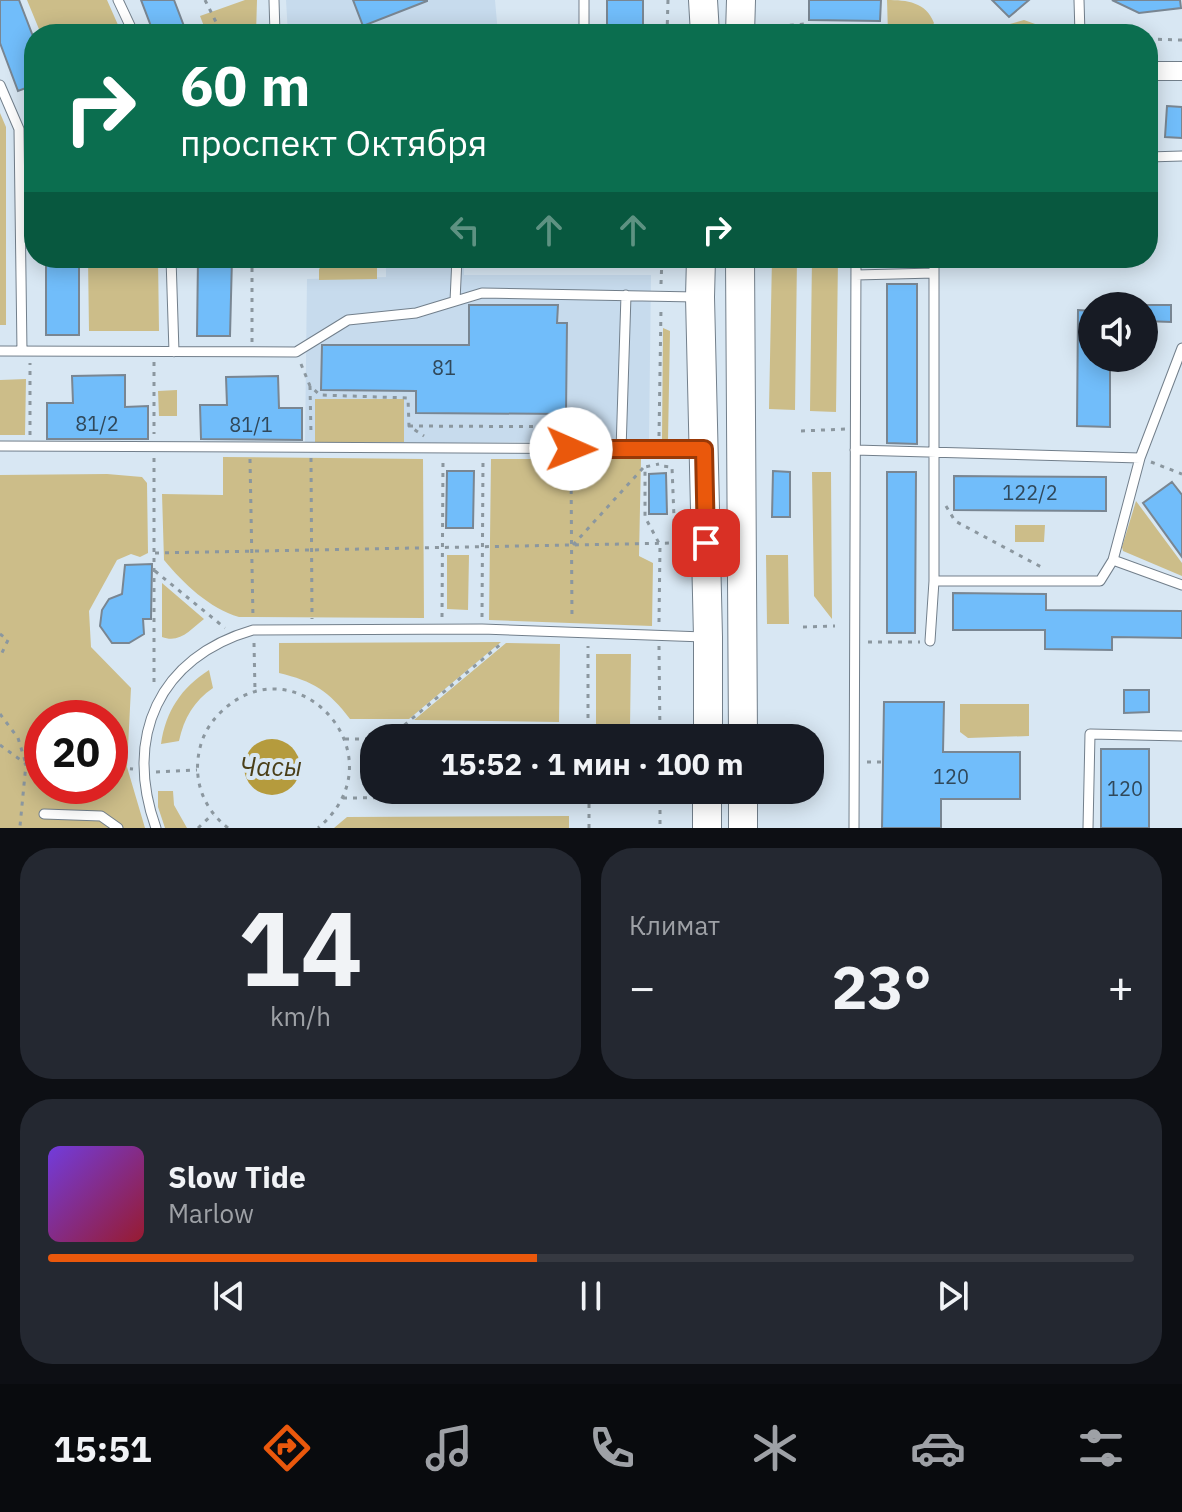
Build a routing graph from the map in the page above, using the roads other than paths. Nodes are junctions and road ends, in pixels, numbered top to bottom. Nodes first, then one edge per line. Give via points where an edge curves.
1 (118, 0) edge
2 (274, 0) edge
3 (584, 0) edge
4 (703, 0) edge
5 (741, 0) edge
6 (1079, 0) edge
7 (129, 24) edge
8 (275, 24) edge
9 (584, 24) edge
10 (704, 24) edge
11 (748, 24) edge
12 (1080, 24) edge
13 (1158, 71) edge
14 (1182, 71) edge
15 (0, 85) edge
16 (1182, 156) edge
17 (1158, 157) edge
18 (171, 268) edge
19 (457, 268) edge
20 (701, 268) edge
21 (740, 268) edge
22 (856, 268) edge
23 (934, 268) edge
24 (934, 273) junction
25 (856, 275) junction
26 (626, 295) junction
27 (700, 297) junction
28 (455, 301) junction
29 (1182, 348) edge
30 (0, 351) edge
31 (26, 351) junction
32 (174, 352) junction
33 (0, 446) edge
34 (704, 449) junction
35 (621, 450) junction
36 (855, 450) junction
37 (934, 452) junction
38 (1140, 458) junction
39 (1113, 560) junction
40 (934, 581) junction
41 (1182, 585) edge
42 (708, 637) junction
43 (930, 641) road end
44 (708, 724) edge
45 (743, 724) edge
46 (1182, 736) edge
47 (707, 804) edge
48 (743, 804) edge
49 (44, 814) dead end
50 (118, 828) edge
51 (156, 828) edge
52 (707, 828) edge
53 (743, 828) edge
54 (854, 828) edge
55 (1088, 828) edge

1 - 7 lane
2 - 8 lane
3 - 9 lane
4 - 10 main road
5 - 11 main road
6 - 12 lane
13 - 14 street
15 - 31 lane via 19,129
16 - 17 lane
18 - 32 lane
19 - 28 lane
20 - 27 main road
21 - 45 main road
22 - 25 lane
23 - 24 lane
24 - 25 lane
24 - 37 lane
25 - 36 lane
26 - 27 lane
26 - 28 lane via 482,293
26 - 35 lane
27 - 34 main road
28 - 32 lane via 416,313 348,320 296,352
29 - 38 lane
30 - 31 lane
31 - 32 lane
33 - 35 lane
34 - 35 lane
34 - 42 main road
36 - 37 lane
36 - 54 lane
37 - 38 lane
37 - 40 lane
38 - 39 lane
39 - 40 lane via 1100,581
39 - 41 lane
40 - 43 lane
42 - 44 main road
42 - 51 lane via 482,629 253,630 234,635 189,660 154,706 145,773
46 - 55 lane via 1090,734
47 - 52 main road
48 - 53 main road
49 - 50 lane via 101,816

